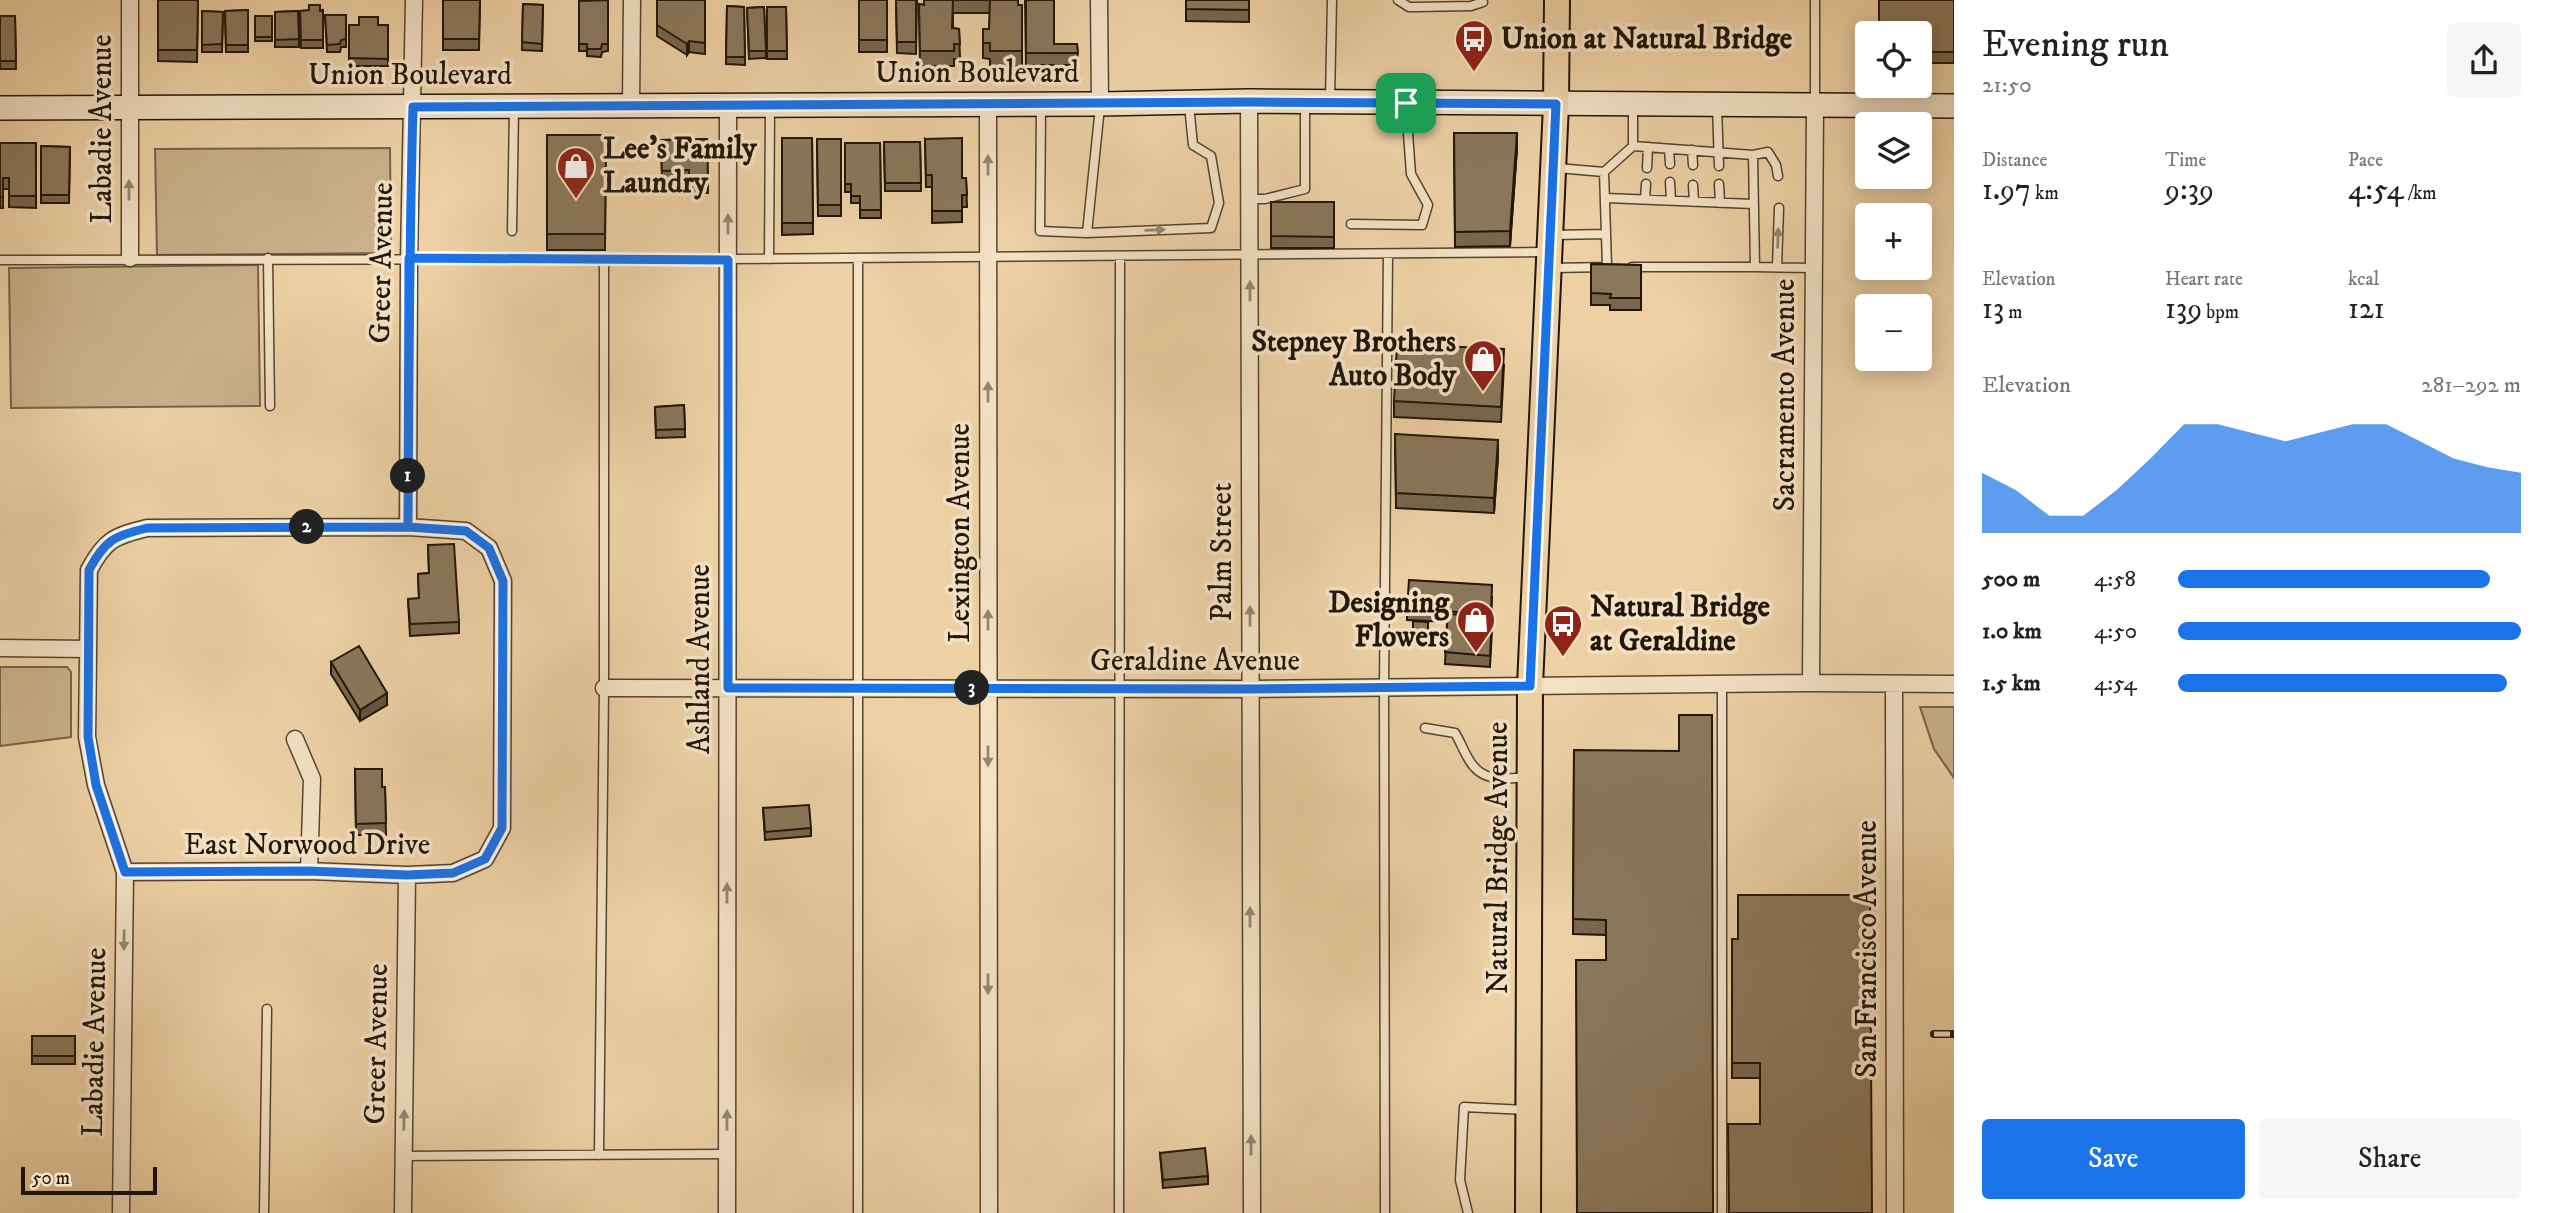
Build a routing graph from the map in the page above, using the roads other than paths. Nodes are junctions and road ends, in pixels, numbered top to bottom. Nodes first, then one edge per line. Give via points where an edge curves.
1 (130, 0) edge
2 (414, 0) edge
3 (632, 0) edge
4 (1099, 0) edge
5 (1332, 0) edge
6 (1398, 0) edge
7 (1557, 0) edge
8 (1815, 0) edge
9 (1483, 2) edge
10 (1250, 102) junction
11 (1305, 102) junction
12 (1330, 102) junction
13 (1189, 103) junction
14 (1406, 103) junction
15 (1041, 104) junction
16 (1100, 104) junction
17 (1556, 104) junction
18 (770, 105) junction
19 (988, 105) junction
20 (1633, 105) junction
21 (514, 106) junction
22 (631, 106) junction
23 (728, 106) junction
24 (1717, 106) junction
25 (1815, 106) junction
26 (1954, 106) edge
27 (413, 107) junction
28 (0, 108) edge
29 (128, 108) junction
30 (1633, 146) junction
31 (1648, 147) junction
32 (1669, 149) junction
33 (1692, 150) junction
34 (1718, 152) junction
35 (1753, 155) junction
36 (1670, 164) dead end
37 (1693, 165) dead end
38 (1719, 166) dead end
39 (1553, 168) junction
40 (1647, 168) dead end
41 (1604, 172) junction
42 (1778, 176) dead end
43 (1670, 182) dead end
44 (1646, 184) dead end
45 (1719, 184) dead end
46 (1693, 185) dead end
47 (1606, 198) junction
48 (1249, 199) junction
49 (1645, 199) junction
50 (1671, 201) junction
51 (1694, 202) junction
52 (1720, 203) junction
53 (1753, 204) junction
54 (1779, 208) dead end
55 (1351, 224) dead end
56 (512, 231) dead end
57 (1087, 233) junction
58 (1606, 234) junction
59 (1549, 252) junction
60 (1388, 254) junction
61 (1250, 255) junction
62 (1120, 256) junction
63 (988, 257) junction
64 (130, 258) junction
65 (268, 258) junction
66 (409, 258) junction
67 (859, 258) junction
68 (604, 259) junction
69 (769, 259) junction
70 (0, 260) edge
71 (728, 260) junction
72 (1607, 267) junction
73 (1755, 267) junction
74 (1777, 267) junction
75 (1814, 268) junction
76 (270, 406) dead end
77 (408, 527) junction
78 (0, 648) edge
79 (88, 649) junction
80 (1811, 683) junction
81 (1722, 684) junction
82 (1954, 684) edge
83 (1894, 685) junction
84 (1530, 686) junction
85 (604, 688) junction
86 (728, 688) junction
87 (857, 688) junction
88 (987, 688) junction
89 (1384, 688) junction
90 (1120, 689) junction
91 (1250, 689) junction
92 (1425, 728) dead end
93 (295, 739) dead end
94 (1530, 777) junction
95 (309, 871) junction
96 (125, 872) junction
97 (407, 875) junction
98 (267, 1009) dead end
99 (1529, 1110) junction
100 (727, 1154) junction
101 (599, 1155) junction
102 (404, 1156) junction
103 (121, 1213) edge
104 (264, 1213) edge
105 (403, 1213) edge
106 (727, 1213) edge
107 (858, 1213) edge
108 (989, 1213) edge
109 (1119, 1213) edge
110 (1252, 1213) edge
111 (1385, 1213) edge
112 (1468, 1213) edge
113 (1528, 1213) edge
114 (1722, 1213) edge
115 (1895, 1213) edge

1 - 29 street, Labadie Avenue
2 - 27 street, Greer Avenue
3 - 22 street
4 - 16 street
5 - 12 lane
6 - 9 lane via 1417,7
7 - 17 main road, Natural Bridge Avenue
8 - 25 lane
10 - 11 main road, Union Boulevard
10 - 13 main road, Union Boulevard
10 - 48 street, Palm Street
11 - 12 main road, Union Boulevard
11 - 48 lane via 1306,189
12 - 14 main road, Union Boulevard
13 - 16 main road, Union Boulevard
57 -> 13 lane via 1211,228 1219,203 1211,156 1192,145
14 - 17 main road, Union Boulevard
14 - 55 lane via 1411,173 1427,205 1422,225
15 - 16 main road, Union Boulevard
15 - 19 main road, Union Boulevard
15 - 57 lane via 1040,231
16 - 57 lane
17 - 20 main road, Union Boulevard
17 - 39 main road, Natural Bridge Avenue
18 - 19 main road, Union Boulevard
18 - 23 main road, Union Boulevard
18 - 69 lane
63 -> 19 street, Lexington Avenue
20 - 24 main road, Union Boulevard
20 - 30 lane
21 - 22 main road, Union Boulevard
21 - 27 main road, Union Boulevard
21 - 56 lane
22 - 23 main road, Union Boulevard
71 -> 23 street, Ashland Avenue
24 - 25 main road, Union Boulevard
24 - 34 lane
25 - 26 main road, Union Boulevard
25 - 75 street, Sacramento Avenue
27 - 29 main road, Union Boulevard
27 - 66 street, Greer Avenue
28 - 29 main road, Union Boulevard
64 -> 29 street, Labadie Avenue
30 - 31 lane
30 - 41 lane
31 - 32 lane
31 - 40 lane
32 - 33 lane
32 - 36 lane
33 - 34 lane
33 - 37 lane
34 - 35 lane
34 - 38 lane
35 - 42 lane via 1772,155
35 - 53 lane
39 - 41 lane
39 - 59 main road, Natural Bridge Avenue
41 - 47 lane
43 - 50 lane
44 - 49 lane
45 - 52 lane
46 - 51 lane
47 - 49 lane
47 - 58 lane
48 - 61 street, Palm Street
49 - 50 lane
50 - 51 lane
51 - 52 lane
52 - 53 lane
53 - 73 lane
74 -> 54 lane
58 - 59 lane
58 - 72 lane
59 - 60 lane
59 - 72 lane
59 - 84 main road, Natural Bridge Avenue
60 - 61 lane
60 - 89 lane
61 - 62 lane
91 -> 61 street, Palm Street
62 - 63 lane
62 - 90 lane
63 - 67 lane
88 -> 63 street, Lexington Avenue
64 - 65 lane
64 - 70 lane
65 - 66 lane
65 - 76 lane
66 - 68 lane
66 - 77 street, Greer Avenue
67 - 69 lane
67 - 87 lane
68 - 71 lane
68 - 85 lane
69 - 71 lane
71 - 86 street, Ashland Avenue
72 - 73 lane
73 - 74 lane
74 - 75 lane
75 - 80 street, Sacramento Avenue
77 - 79 street, Labadie Avenue via 147,528 123,534 101,548 89,570
77 - 97 street, East Norwood Drive via 466,531 489,548 503,581 502,828 485,859 453,873
78 - 79 street
79 - 96 street, Labadie Avenue via 89,749
80 - 81 street, Geraldine Avenue
80 - 83 street, Geraldine Avenue
81 - 84 street, Geraldine Avenue
81 - 114 lane
82 - 83 street, Geraldine Avenue
83 - 115 street, San Francisco Avenue
84 - 89 street, Geraldine Avenue
84 - 94 main road, Natural Bridge Avenue
85 - 86 street, Geraldine Avenue
85 - 101 lane
86 - 87 street, Geraldine Avenue
100 -> 86 street, Ashland Avenue
87 - 88 street, Geraldine Avenue
87 - 107 lane
88 - 90 street, Geraldine Avenue
88 -> 108 street, Lexington Avenue
89 - 91 street, Geraldine Avenue
89 - 111 lane
90 - 91 street, Geraldine Avenue
90 - 109 lane
110 -> 91 street, Palm Street
92 - 94 lane via 1455,733 1484,776
93 - 95 street via 312,779
94 - 99 main road, Natural Bridge Avenue
95 - 96 street, East Norwood Drive
95 - 97 street, East Norwood Drive
96 -> 103 street, Labadie Avenue
102 -> 97 street, Greer Avenue
98 - 104 lane
99 - 112 lane via 1464,1107 1460,1180
99 - 113 main road, Natural Bridge Avenue
100 - 101 lane
100 - 106 street, Ashland Avenue
101 - 102 lane
102 - 105 street, Greer Avenue

